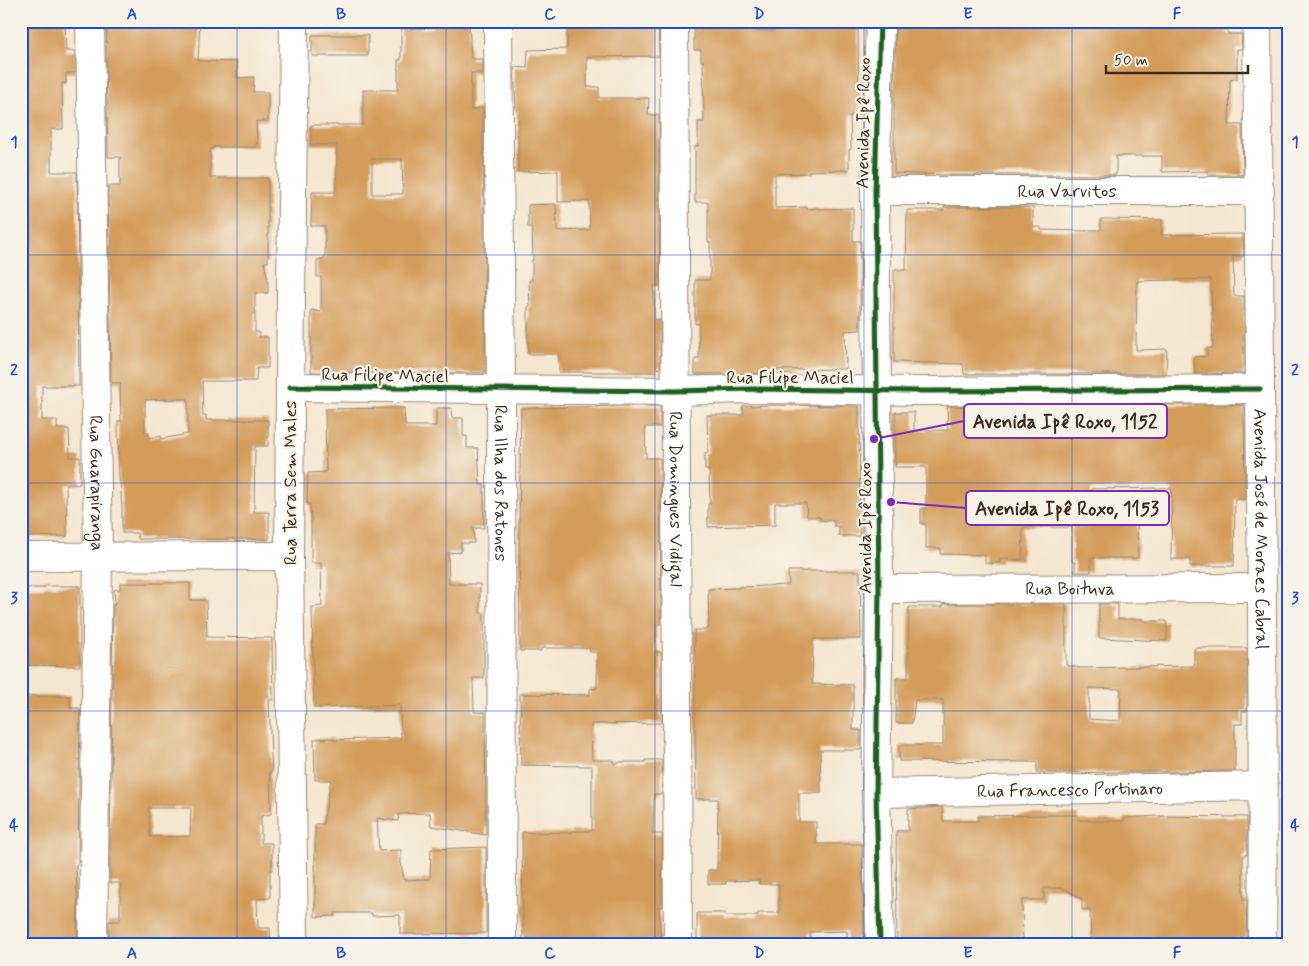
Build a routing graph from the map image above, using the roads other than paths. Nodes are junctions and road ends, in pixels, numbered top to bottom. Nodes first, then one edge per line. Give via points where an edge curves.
1 (90, 21) edge
2 (294, 21) edge
3 (498, 21) edge
4 (674, 21) edge
5 (880, 21) edge
6 (1257, 21) edge
7 (875, 191) junction
8 (1260, 191) junction
9 (290, 387) junction
10 (1260, 389) junction
11 (501, 390) junction
12 (676, 391) junction
13 (877, 391) junction
14 (98, 556) junction
15 (290, 556) junction
16 (21, 557) edge
17 (1262, 588) junction
18 (879, 589) junction
19 (1264, 786) junction
20 (876, 794) junction
21 (93, 945) edge
22 (294, 945) edge
23 (502, 945) edge
24 (678, 945) edge
25 (880, 945) edge
26 (1262, 945) edge

1 - 14 street, Rua Guarapiranga
2 - 9 street, Rua Terra Sem Males
3 - 11 street, Rua Ilha dos Ratones
4 - 12 street, Rua Domingues Vidigal
5 - 7 street, Avenida Ipê Roxo
6 - 8 street, Avenida José de Moraes Cabral
7 - 8 street, Rua Varvitos
7 - 13 street, Avenida Ipê Roxo
8 - 10 street, Avenida José de Moraes Cabral
9 - 11 street, Rua Filipe Maciel
9 - 15 street, Rua Terra Sem Males
10 - 13 street, Rua Filipe Maciel
10 - 17 street, Avenida José de Moraes Cabral
11 - 12 street, Rua Filipe Maciel
11 - 23 street, Rua Ilha dos Ratones
12 - 13 street, Rua Filipe Maciel
12 - 24 street, Rua Domingues Vidigal
13 - 18 street, Avenida Ipê Roxo
14 - 15 street
14 - 16 street
14 - 21 street, Rua Guarapiranga
15 - 22 street, Rua Terra Sem Males
17 - 18 street, Rua Boituva
17 - 19 street, Avenida José de Moraes Cabral
18 - 20 street, Avenida Ipê Roxo
19 - 20 street, Rua Francesco Portinaro
19 - 26 street, Avenida José de Moraes Cabral
20 - 25 street, Avenida Ipê Roxo

